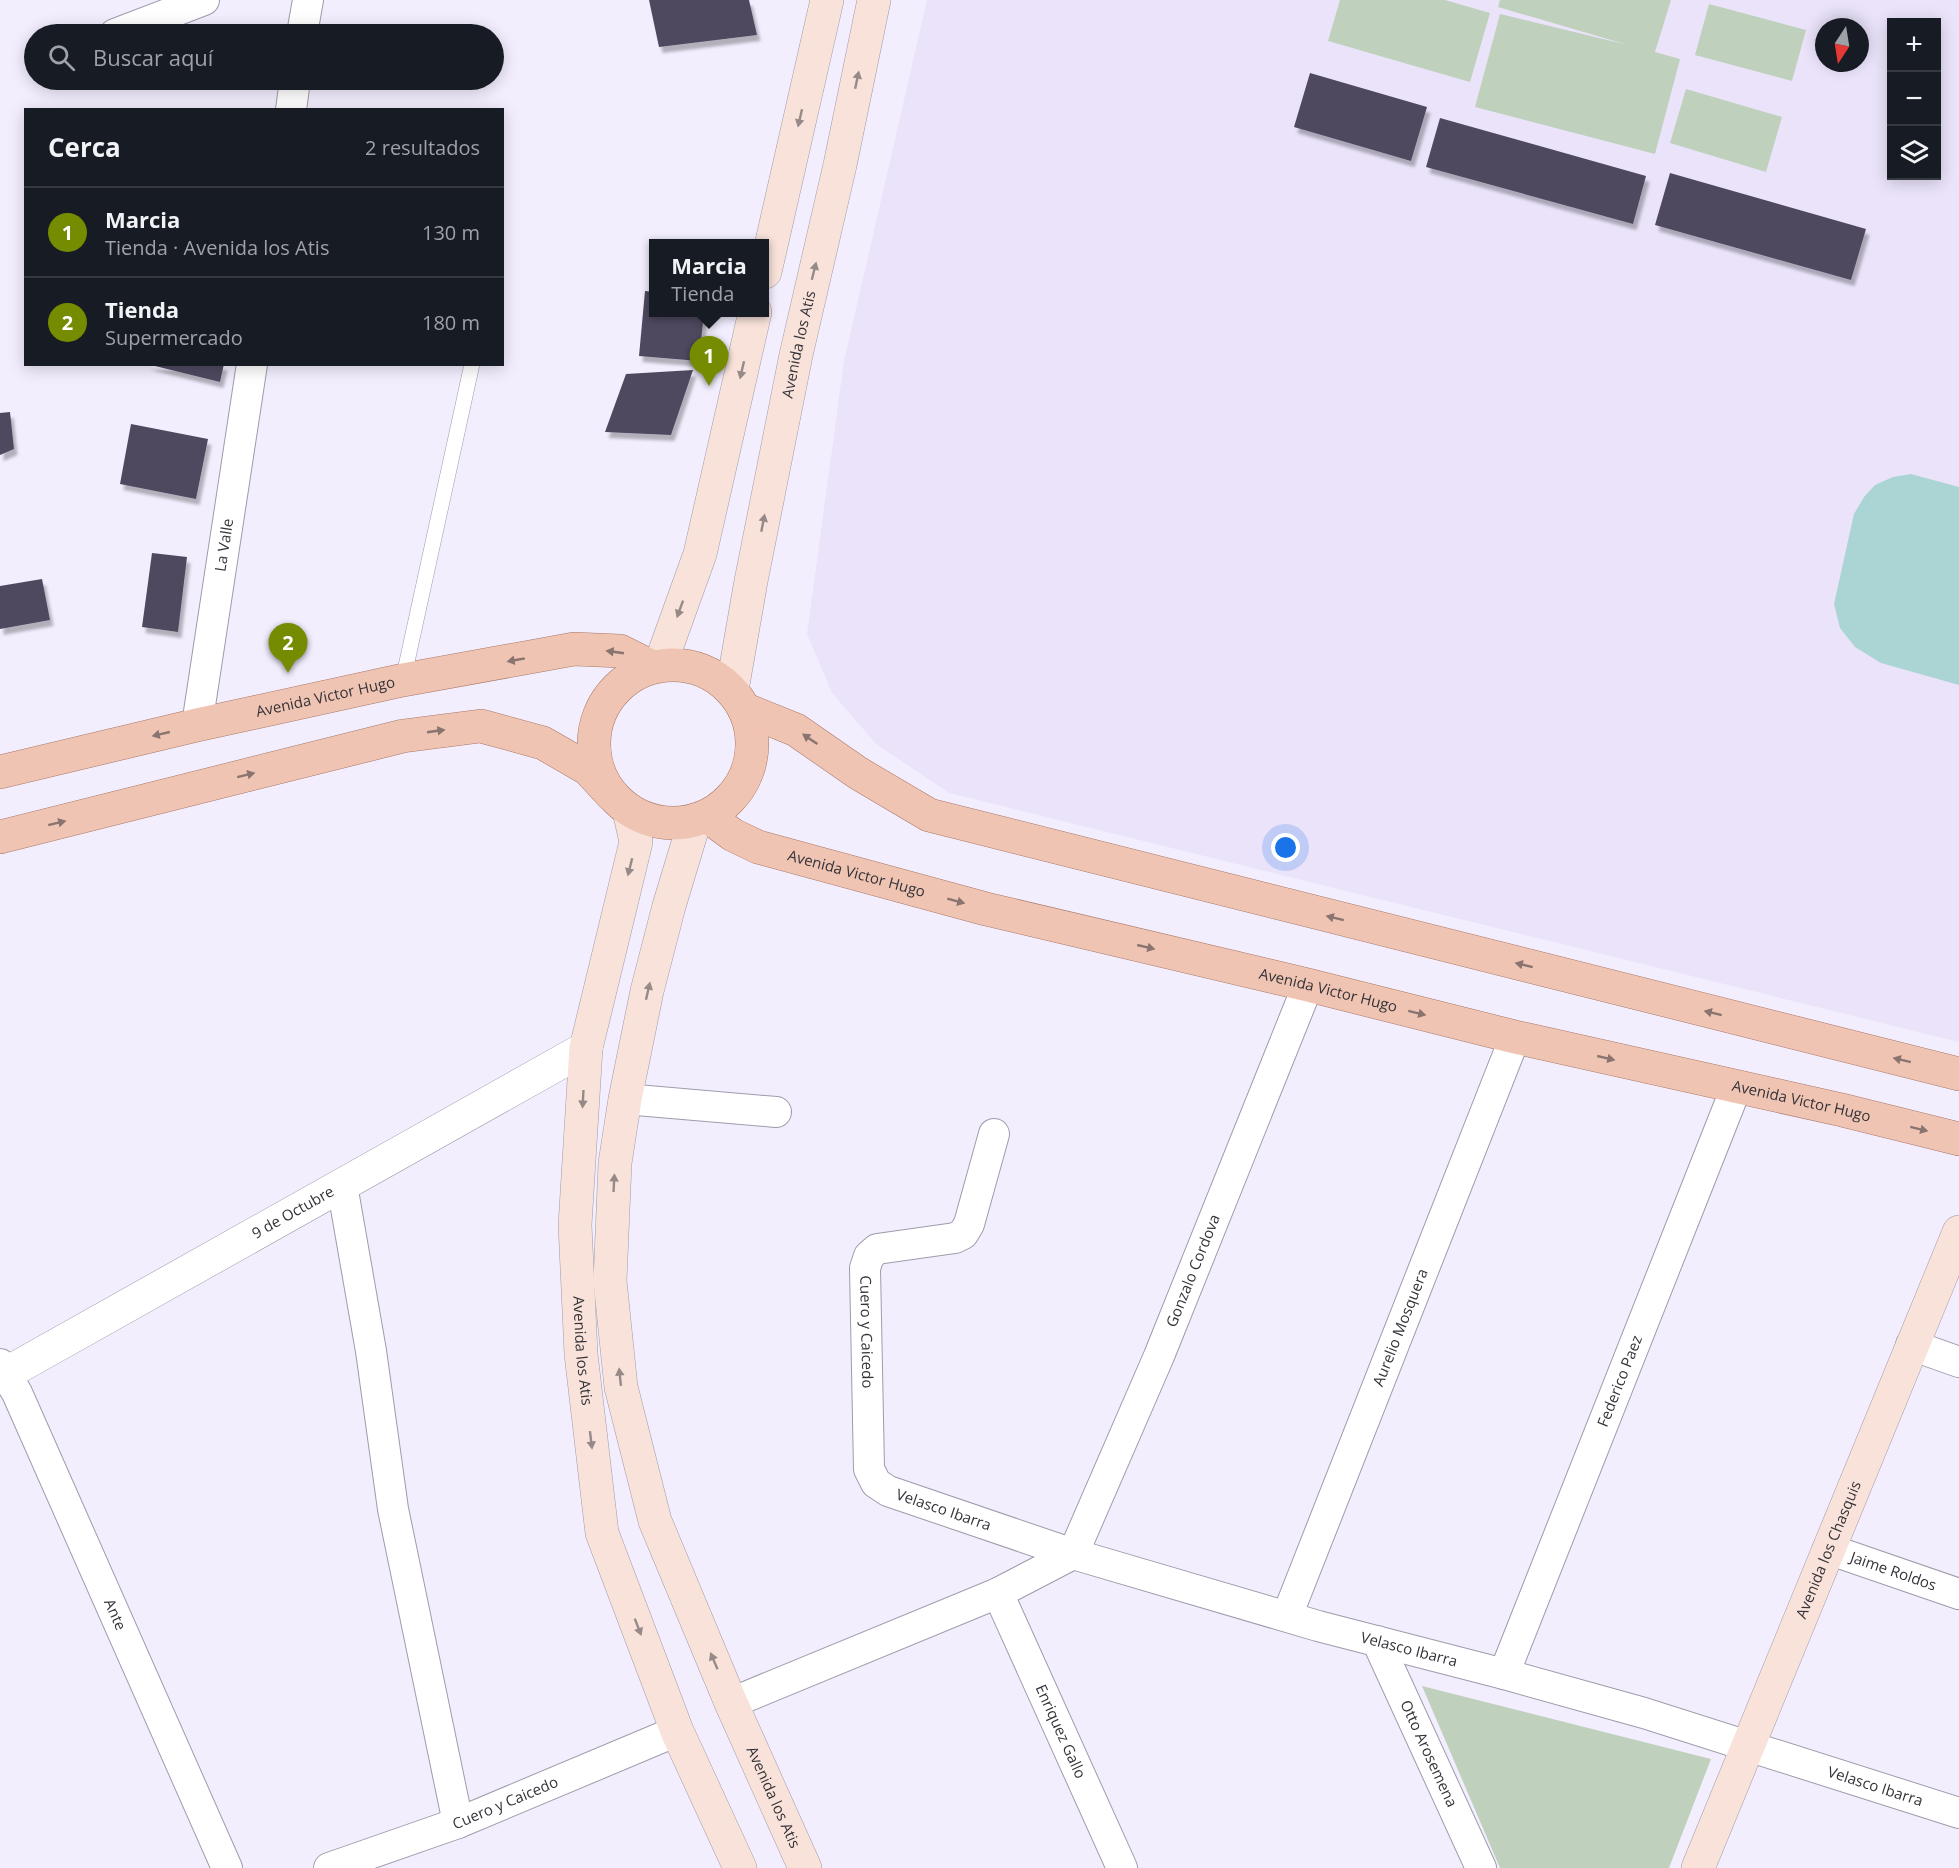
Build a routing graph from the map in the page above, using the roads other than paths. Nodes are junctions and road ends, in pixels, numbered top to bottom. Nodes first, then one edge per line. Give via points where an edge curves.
1 (204, 0) edge
2 (308, 0) edge
3 (827, 0) edge
4 (874, 0) edge
5 (141, 24) edge
6 (304, 24) edge
7 (294, 90) edge
8 (291, 108) edge
9 (769, 254) edge
10 (754, 317) edge
11 (252, 366) edge
12 (472, 366) edge
13 (656, 666) junction
14 (404, 680) junction
15 (738, 699) junction
16 (197, 725) junction
17 (0, 772) edge
18 (620, 802) junction
19 (701, 818) junction
20 (0, 837) edge
21 (1308, 985) junction
22 (1515, 1037) junction
23 (586, 1048) junction
24 (1959, 1074) edge
25 (1736, 1088) junction
26 (625, 1099) junction
27 (776, 1112) dead end
28 (994, 1134) dead end
29 (1959, 1140) edge
30 (342, 1185) junction
31 (1959, 1232) edge
32 (1911, 1345) junction
33 (1959, 1362) edge
34 (2, 1372) edge
35 (868, 1469) joint
36 (1828, 1549) junction
37 (1073, 1554) junction
38 (998, 1593) junction
39 (1959, 1594) edge
40 (1287, 1617) junction
41 (1377, 1641) junction
42 (1504, 1674) junction
43 (731, 1703) junction
44 (677, 1731) junction
45 (1748, 1746) junction
46 (1959, 1813) edge
47 (458, 1823) junction
48 (227, 1868) edge
49 (329, 1868) edge
50 (740, 1868) edge
51 (805, 1868) edge
52 (1122, 1868) edge
53 (1481, 1868) edge
54 (1698, 1868) edge

1 - 5 street
2 - 6 street
3 -> 9 main road
15 -> 4 main road, Avenida los Atis via 751,581 798,344
7 - 8 street
10 -> 13 main road via 700,554
11 - 16 street, La Valle
12 - 14 lane
13 -> 14 main road, Avenida Victor Hugo via 620,651 574,649
13 - 15 main road via 687,666 712,674
13 - 18 main road, Avenida los Atis via 628,678 609,696 597,720 593,746 598,771
14 - 16 main road, Avenida Victor Hugo
15 - 19 main road, Avenida los Atis via 752,733 752,758 743,782 728,802
24 -> 15 main road via 929,815 796,730
16 -> 17 main road, Avenida Victor Hugo
18 - 19 main road via 661,822
20 -> 18 main road via 403,736 481,726 543,743 588,769
18 -> 23 main road, Avenida los Atis via 636,842
19 -> 21 main road, Avenida Victor Hugo via 758,846 986,909
26 -> 19 main road, Avenida los Atis via 664,927
21 -> 22 main road, Avenida Victor Hugo
21 - 37 street, Gonzalo Cordova via 1159,1356
22 -> 25 main road, Avenida Victor Hugo
22 - 40 street, Aurelio Mosquera
23 - 30 street, 9 de Octubre
23 -> 44 main road, Avenida los Atis via 575,1225 581,1354 602,1533
25 -> 29 main road, Avenida Victor Hugo
25 - 42 street, Federico Paez
26 - 27 street
43 -> 26 main road, Avenida los Atis via 655,1521 621,1387 610,1281 615,1163
28 - 35 street, Cuero y Caicedo via 963,1234 877,1249 869,1256
30 - 34 street, 9 de Octubre
30 - 47 street via 393,1509
31 - 32 main road, Avenida los Chasquis
32 - 33 street
32 - 36 main road, Avenida los Chasquis
34 - 48 street, Ante via 17,1393
35 - 37 street, Velasco Ibarra via 876,1483 888,1491
36 - 39 street, Jaime Roldos
36 - 45 main road, Avenida los Chasquis
37 - 38 street
37 - 40 street, Velasco Ibarra
38 - 43 street
38 - 52 street, Enriquez Gallo
40 - 41 street, Velasco Ibarra
41 - 42 street, Velasco Ibarra
41 - 53 street, Otto Arosemena
42 - 45 street, Velasco Ibarra
43 - 51 main road, Avenida los Atis
44 - 47 street, Cuero y Caicedo
44 - 50 main road, Avenida los Atis
45 - 46 street, Velasco Ibarra
45 - 54 main road, Avenida los Chasquis
47 - 49 street, Cuero y Caicedo

